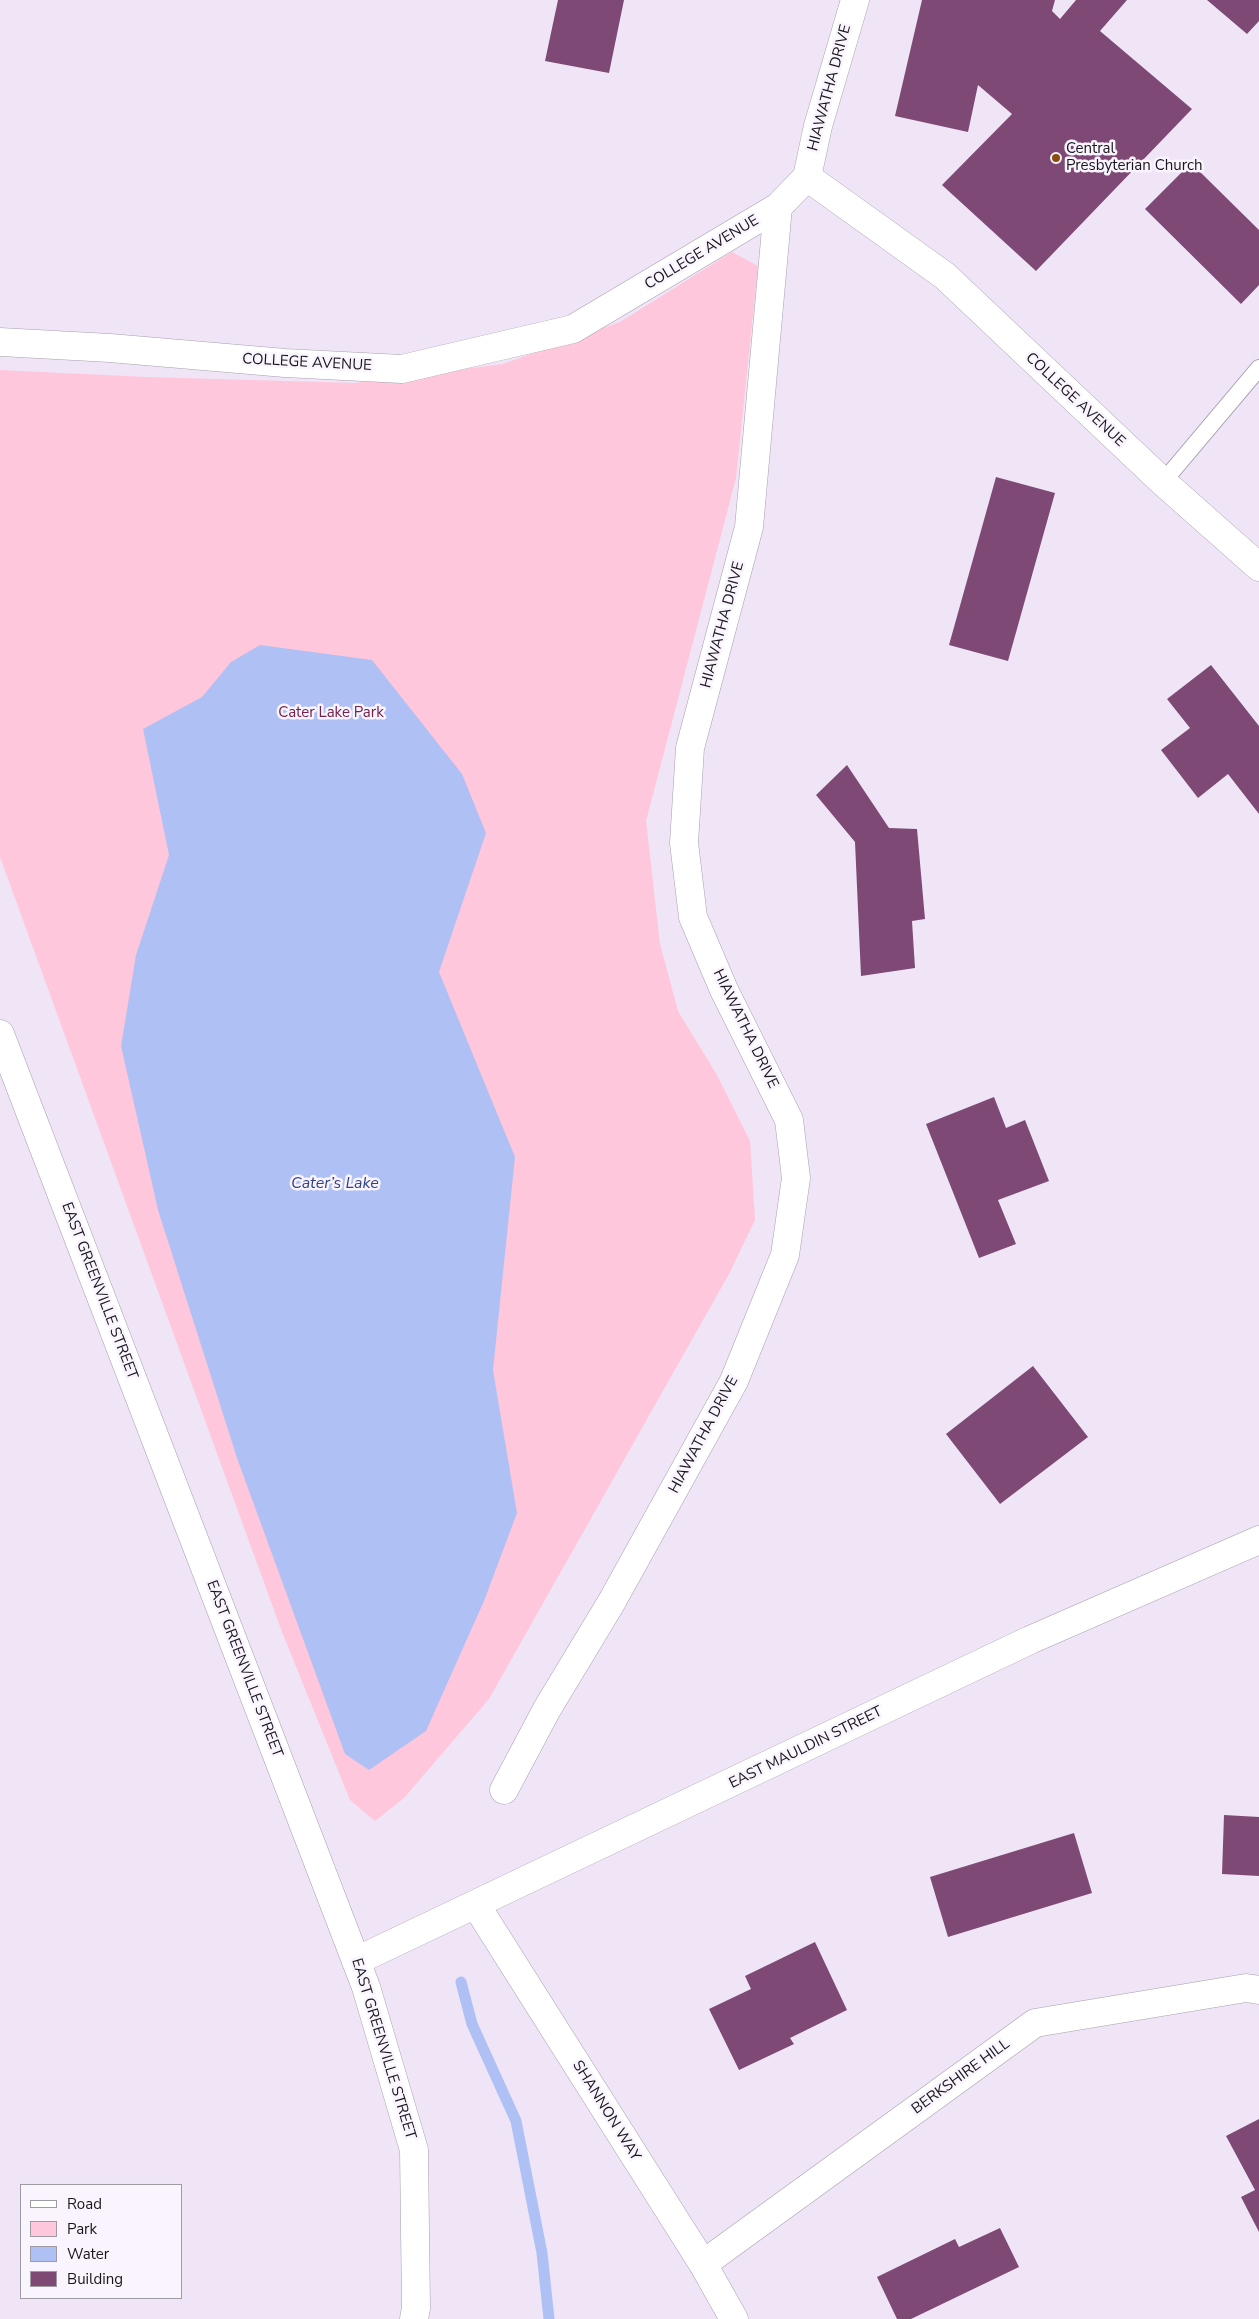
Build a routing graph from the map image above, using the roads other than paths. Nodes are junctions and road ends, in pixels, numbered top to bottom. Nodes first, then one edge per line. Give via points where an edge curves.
1 (855, 0) edge
2 (807, 177) junction
3 (778, 207) junction
4 (0, 342) edge
5 (1259, 368) edge
6 (1163, 482) junction
7 (1259, 567) edge
8 (0, 1034) edge
9 (1259, 1540) edge
10 (504, 1790) dead end
11 (476, 1905) junction
12 (356, 1961) junction
13 (1259, 1990) edge
14 (703, 2264) junction
15 (414, 2319) edge
16 (734, 2319) edge

1 - 2 street, HIAWATHA DRIVE via 818,126
2 - 3 street, COLLEGE AVENUE
2 - 6 street, COLLEGE AVENUE via 944,276
3 - 4 street, COLLEGE AVENUE via 573,329 402,369
3 - 10 street, HIAWATHA DRIVE via 749,526 690,748 684,843 693,917 724,990 789,1120 796,1178 785,1255 734,1381 611,1603 547,1708
5 - 6 lane
6 - 7 street, COLLEGE AVENUE
8 - 12 street, EAST GREENVILLE STREET
9 - 11 street, EAST MAULDIN STREET via 1030,1640
11 - 12 street, EAST MAULDIN STREET
11 - 14 street, SHANNON WAY
12 - 15 street, EAST GREENVILLE STREET via 414,2150
13 - 14 street, BERKSHIRE HILL via 1246,1988 1035,2023
14 - 16 street, SHANNON WAY

